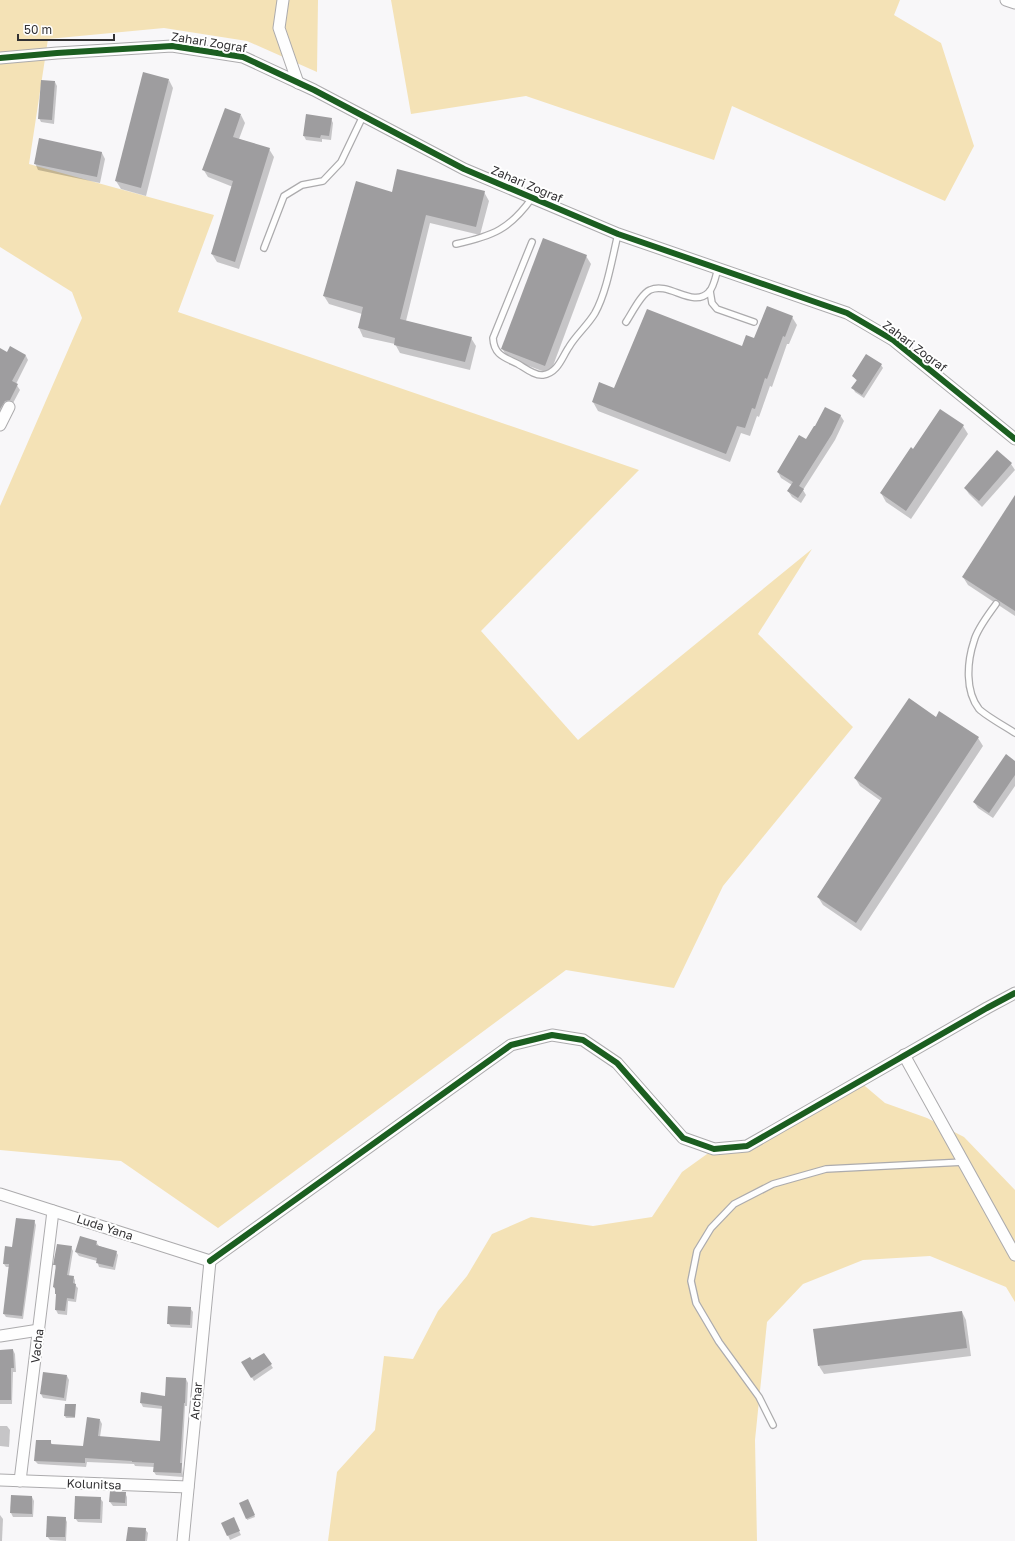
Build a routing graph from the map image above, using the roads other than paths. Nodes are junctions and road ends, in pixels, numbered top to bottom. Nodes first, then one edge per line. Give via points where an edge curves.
1 (283, 0) edge
2 (1006, 0) edge
3 (1015, 3) edge
4 (0, 58) edge
5 (298, 83) junction
6 (363, 116) junction
7 (532, 198) junction
8 (618, 234) junction
9 (532, 242) dead end
10 (456, 244) dead end
11 (264, 248) dead end
12 (718, 268) junction
13 (710, 291) junction
14 (626, 322) dead end
15 (754, 322) dead end
16 (9, 408) dead end
17 (0, 425) edge
18 (1015, 439) edge
19 (996, 604) dead end
20 (1015, 733) edge
21 (1015, 993) edge
22 (904, 1055) junction
23 (964, 1162) junction
24 (0, 1194) edge
25 (53, 1211) junction
26 (1015, 1255) edge
27 (210, 1261) junction
28 (39, 1330) junction
29 (0, 1336) edge
30 (774, 1425) dead end
31 (0, 1480) edge
32 (20, 1481) junction
33 (188, 1487) junction
34 (183, 1541) edge

1 - 5 street via 280,28
2 - 3 street
4 - 5 street, Zahari Zograf via 172,46 243,57
5 - 6 street, Zahari Zograf
6 - 7 street, Zahari Zograf via 464,169
6 - 11 lane via 341,162 323,181 302,186 284,196
7 - 8 street, Zahari Zograf
7 - 10 lane via 522,212 505,227 484,238
8 - 9 lane via 607,282 595,313 569,347 559,365 542,375 498,354 493,338
8 - 12 street, Zahari Zograf
12 - 13 lane
12 - 18 street, Zahari Zograf via 847,313 893,340
13 - 14 lane via 699,297 691,297 666,288 650,290 643,295
13 - 15 lane via 712,303 717,309
16 - 17 street
19 - 20 lane via 974,640 969,681 972,695 980,710
21 - 22 street
22 - 23 street
22 - 27 street via 747,1146 714,1149 683,1138 617,1063 583,1040 552,1035 511,1045
23 - 26 street
23 - 30 lane via 826,1169 773,1184 753,1194 734,1204 711,1228 697,1251 691,1281 696,1303
24 - 25 street, Luda Yana
25 - 27 street, Luda Yana
25 - 28 street, Vacha
27 - 33 street, Archar
28 - 29 street
28 - 32 street, Vacha
31 - 32 street, Kolunitsa
32 - 33 street, Kolunitsa
33 - 34 street, Archar

